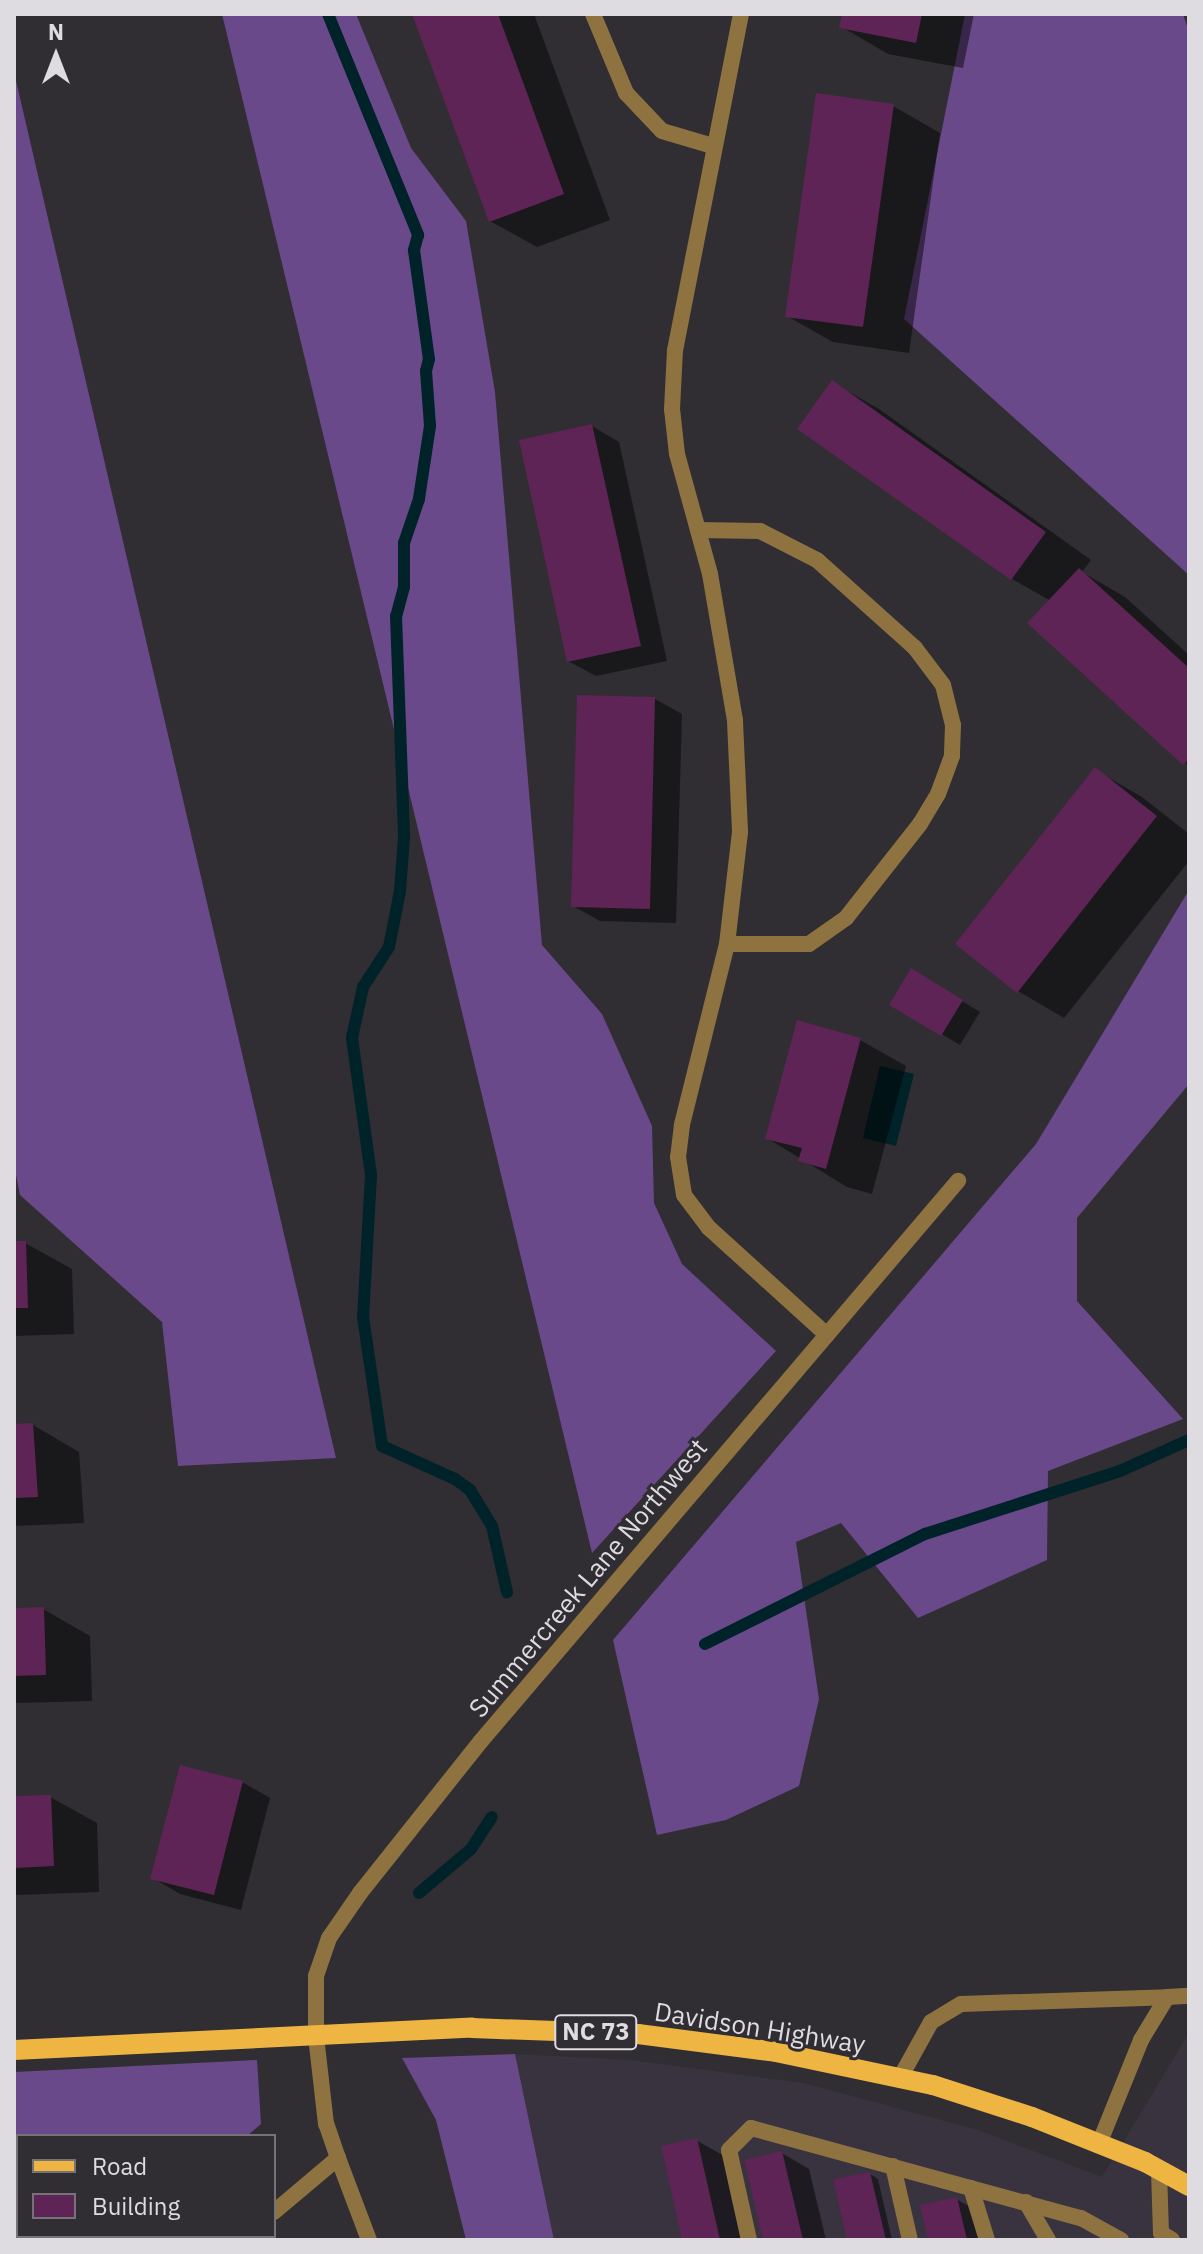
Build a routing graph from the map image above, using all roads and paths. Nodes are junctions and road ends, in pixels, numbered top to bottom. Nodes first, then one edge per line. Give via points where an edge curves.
1 (593, 14) edge
2 (741, 14) edge
3 (713, 146) junction
4 (698, 530) junction
5 (727, 944) junction
6 (958, 1181) dead end
7 (827, 1335) junction
8 (1189, 1996) edge
9 (1167, 1997) junction
10 (316, 2036) junction
11 (14, 2050) edge
12 (900, 2078) junction
13 (1099, 2144) junction
14 (338, 2158) junction
15 (893, 2166) junction
16 (1159, 2170) junction
17 (1189, 2186) edge
18 (971, 2188) junction
19 (1026, 2202) junction
20 (276, 2210) edge
21 (369, 2240) edge
22 (749, 2240) edge
23 (910, 2240) edge
24 (987, 2240) edge
25 (1048, 2240) edge
26 (1121, 2240) edge
27 (1172, 2240) edge

1 - 3 street via 626,93 662,131
2 - 3 street
3 - 4 street via 675,350 672,409 677,454
4 - 5 street via 735,721 740,832
4 - 5 street via 760,531 817,560 915,648 943,685 953,725 952,756 938,794 846,918 809,944
5 - 7 street via 682,1125 678,1157 684,1195 709,1228
6 - 7 street, Summercreek Lane Northwest
7 - 10 street, Summercreek Lane Northwest via 481,1741 360,1893 329,1938 316,1976
8 - 9 street
9 - 12 street via 961,2004 931,2022
9 - 13 street via 1141,2040
10 - 11 main road, Davidson Highway / NC 73
10 - 12 main road, Davidson Highway / NC 73 via 472,2028 638,2034 776,2052
10 - 14 street, Summercreek Lane Northwest via 326,2124
12 - 13 main road, Davidson Highway / NC 73 via 1032,2117
13 - 16 main road, Davidson Highway / NC 73
14 - 20 street
14 - 21 street, Summercreek Lane Northwest
15 - 18 street
15 - 22 street via 751,2128 729,2150
15 - 23 street
16 - 17 main road, Davidson Highway / NC 73
16 - 27 street via 1161,2233
18 - 19 street
18 - 24 street
19 - 25 street
19 - 26 street via 1081,2218

